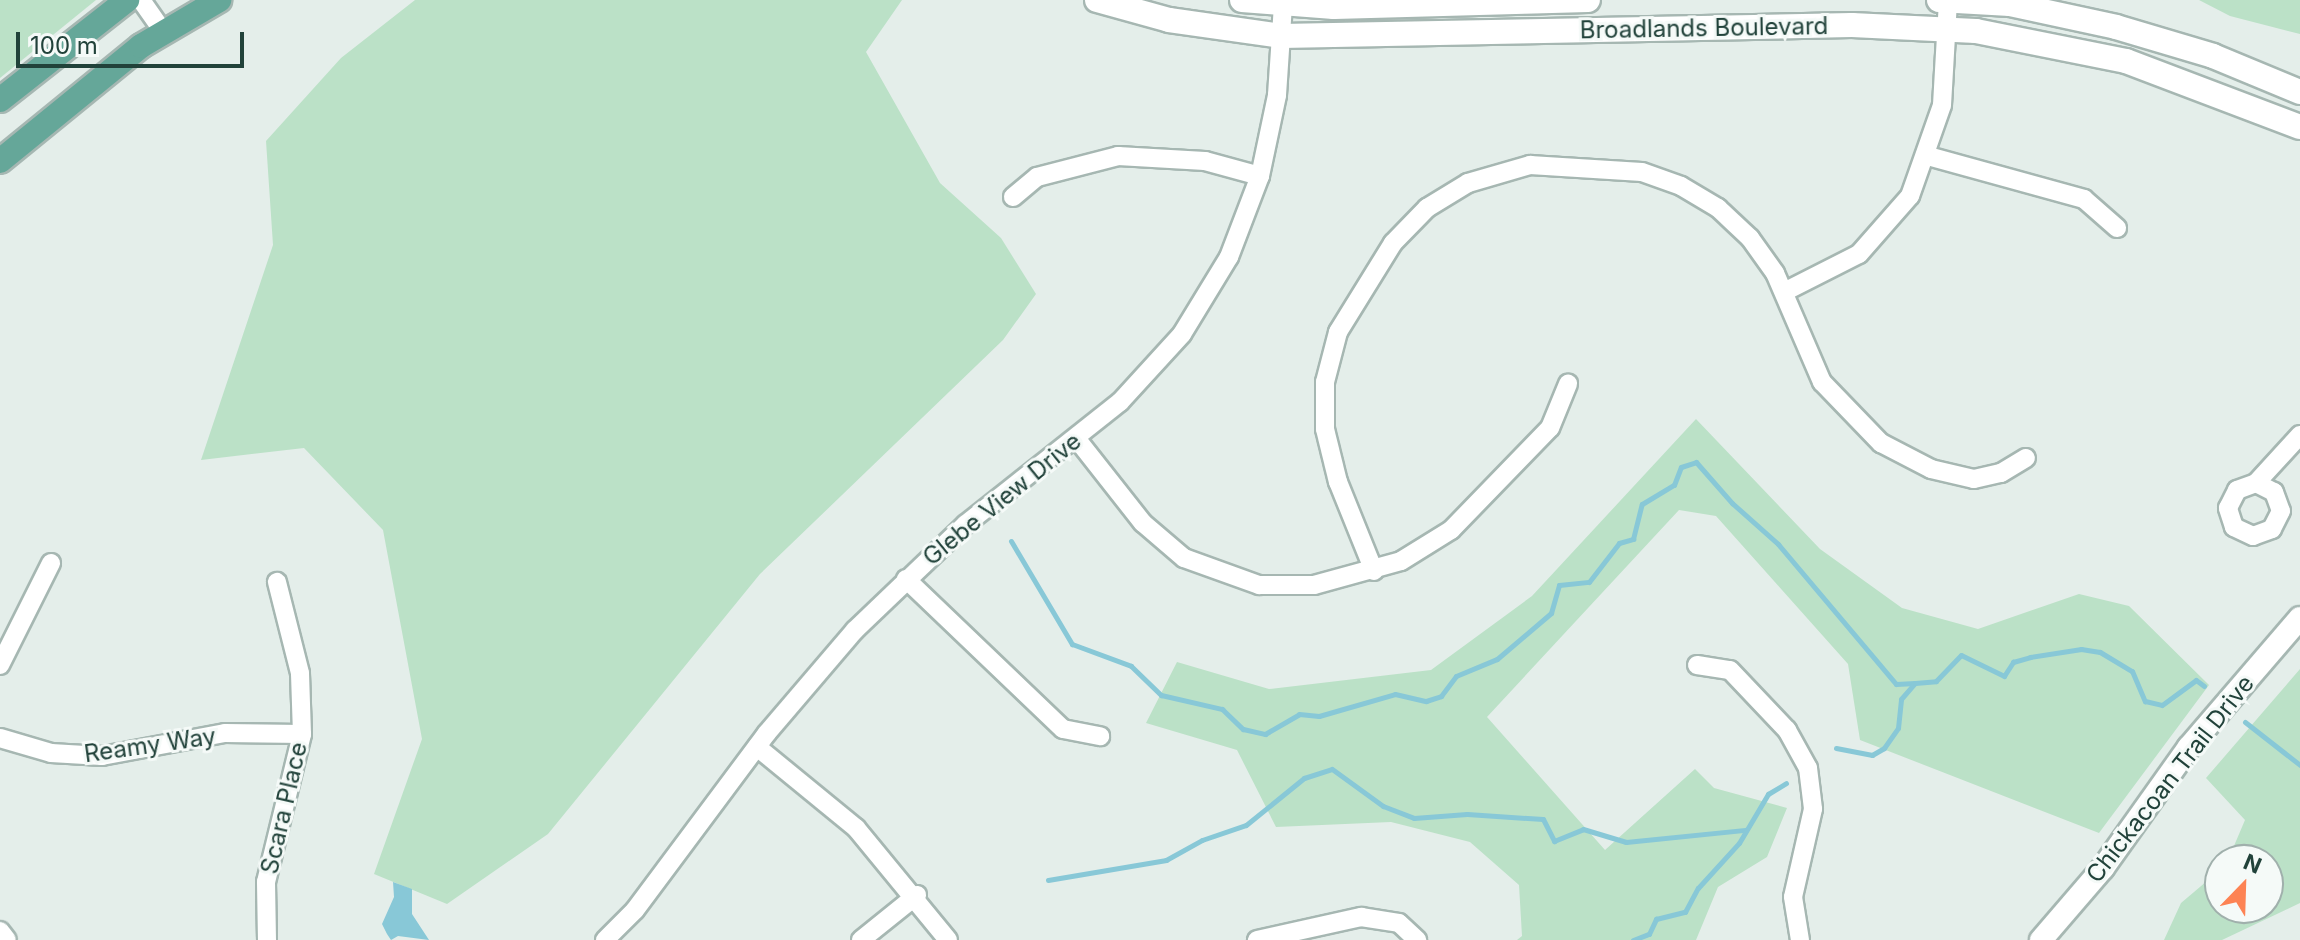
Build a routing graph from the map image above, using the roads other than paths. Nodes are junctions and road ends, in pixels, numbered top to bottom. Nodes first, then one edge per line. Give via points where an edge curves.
1 (127, 0) edge
2 (141, 0) edge
3 (219, 0) edge
4 (1097, 0) edge
5 (1242, 0) edge
6 (1588, 0) edge
7 (1939, 0) edge
8 (1948, 0) edge
9 (1283, 5) junction
10 (1945, 28) junction
11 (163, 32) junction
12 (1281, 36) junction
13 (2300, 92) edge
14 (0, 100) edge
15 (2300, 127) edge
16 (1928, 156) junction
17 (0, 161) edge
18 (1260, 176) junction
19 (1013, 197) dead end
20 (2117, 228) dead end
21 (1784, 292) junction
22 (1568, 384) dead end
23 (2300, 435) edge
24 (1076, 438) junction
25 (2026, 458) dead end
26 (2256, 483) dead end
27 (51, 563) dead end
28 (1374, 571) junction
29 (906, 579) junction
30 (277, 582) dead end
31 (2300, 618) edge
32 (0, 665) edge
33 (1697, 665) dead end
34 (302, 734) junction
35 (1100, 736) dead end
36 (0, 738) edge
37 (757, 747) junction
38 (917, 895) junction
39 (0, 931) edge
40 (2049, 937) edge
41 (7, 940) edge
42 (267, 940) edge
43 (605, 940) edge
44 (861, 940) edge
45 (948, 940) edge
46 (1257, 940) edge
47 (1417, 940) edge
48 (1800, 940) edge

1 - 14 main road
2 - 11 street
3 - 11 main road
4 - 12 main road, Broadlands Boulevard via 1169,20
5 - 9 main road, Broadlands Boulevard
6 - 9 main road, Broadlands Boulevard
7 - 8 main road
8 - 10 street
8 - 13 main road via 2010,4 2116,27 2213,56
9 - 12 street, Glebe View Drive
10 - 12 main road, Broadlands Boulevard via 1867,24
10 - 15 main road, Broadlands Boulevard via 2126,61
10 - 16 street via 1942,105
11 - 17 main road via 82,91
12 - 18 street, Glebe View Drive via 1273,122
16 - 20 street via 2084,199
16 - 21 street via 1910,196 1878,238 1837,269
18 - 19 street via 1205,161 1118,156 1037,177
18 - 24 street, Glebe View Drive via 1229,257 1182,334 1136,386
21 - 25 street via 1822,382 1881,443 1931,469 1974,479 2001,473
21 - 28 street via 1763,254 1726,215 1681,186 1642,172 1530,165 1488,175 1446,195 1393,243 1349,307 1329,359 1324,405 1328,451
22 - 28 street via 1550,428 1473,510 1427,547
23 - 26 street
24 - 28 street via 1143,523 1184,558 1209,571 1287,587
24 - 29 street, Glebe View Drive
27 - 32 street
29 - 35 street via 1063,729
29 - 37 street, Glebe View Drive via 826,663
30 - 34 street, Scara Place via 300,673
31 - 40 street, Chickacoan Trail Drive via 2189,747
33 - 48 street via 1730,670 1787,730 1808,768 1813,809 1793,897
34 - 36 street, Reamy Way via 225,733 102,756 51,753
34 - 42 street, Scara Place via 266,882
37 - 38 street via 856,828
37 - 43 street, Glebe View Drive via 635,910
38 - 44 street
38 - 45 street
39 - 41 street
46 - 47 street via 1361,917 1399,923

